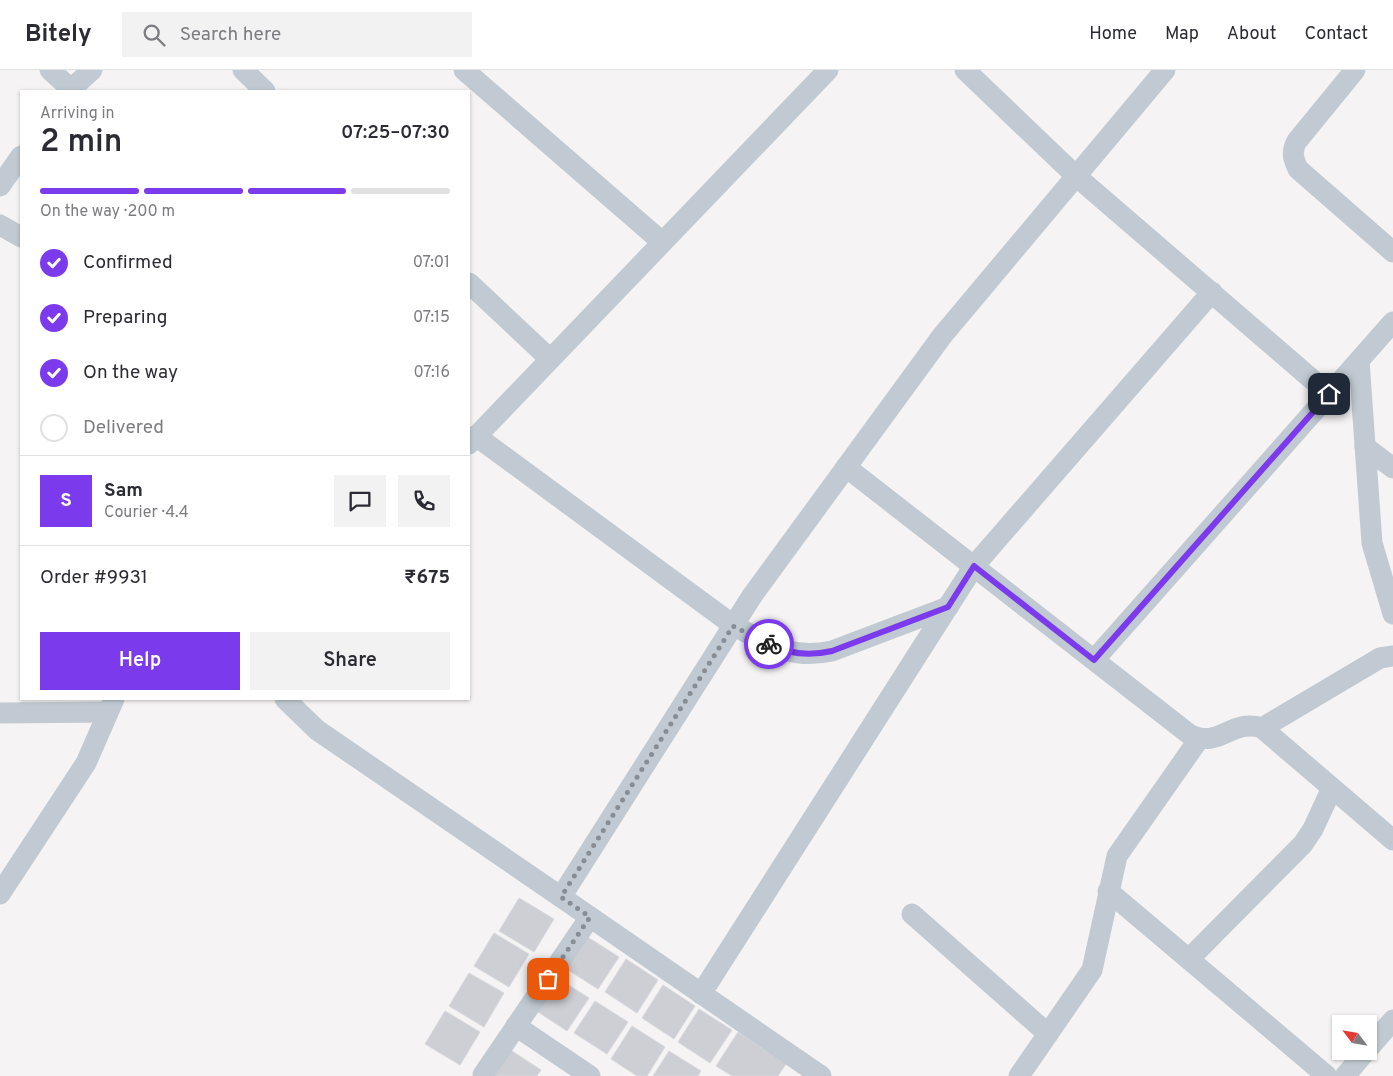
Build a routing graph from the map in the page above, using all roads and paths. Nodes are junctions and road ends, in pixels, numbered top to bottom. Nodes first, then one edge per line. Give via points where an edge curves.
1 (50, 70) edge
2 (92, 70) edge
3 (243, 70) edge
4 (464, 70) edge
5 (828, 70) edge
6 (964, 70) edge
7 (1166, 70) edge
8 (1355, 70) edge
9 (70, 90) edge
10 (264, 90) edge
11 (20, 157) edge
12 (1076, 176) junction
13 (0, 186) edge
14 (0, 225) edge
15 (20, 236) edge
16 (662, 242) junction
17 (1393, 252) edge
18 (470, 284) edge
19 (1212, 292) junction
20 (1393, 322) edge
21 (550, 359) junction
22 (1359, 361) junction
23 (1329, 394) junction
24 (472, 440) edge
25 (1365, 447) junction
26 (846, 467) junction
27 (1393, 468) edge
28 (974, 566) junction
29 (948, 607) junction
30 (1393, 614) edge
31 (733, 626) junction
32 (1393, 656) edge
33 (1094, 660) junction
34 (286, 700) edge
35 (111, 705) edge
36 (0, 713) edge
37 (1262, 728) junction
38 (1199, 739) junction
39 (1332, 788) junction
40 (1393, 840) edge
41 (1108, 891) junction
42 (0, 894) edge
43 (561, 897) junction
44 (912, 914) dead end
45 (590, 917) junction
46 (1189, 959) junction
47 (701, 994) junction
48 (1393, 1020) edge
49 (516, 1026) junction
50 (1048, 1034) junction
51 (1378, 1038) edge
52 (1358, 1060) edge
53 (811, 1073) edge
54 (483, 1075) edge
55 (590, 1076) edge
56 (1019, 1076) edge
57 (1327, 1076) edge
58 (1345, 1076) edge

1 - 9 street
2 - 9 street
3 - 10 street
4 - 16 street
5 - 16 street
6 - 12 street
7 - 12 street
8 - 17 street via 1297,141 1293,158 1298,169
11 - 13 street
12 - 19 street
12 - 26 street via 942,336
14 - 15 street
16 - 21 street
18 - 21 street
19 - 23 street
19 - 28 street
20 - 22 street
21 - 24 street
22 - 23 street
22 - 25 street
23 - 33 street
24 - 31 street
25 - 27 street
25 - 30 street via 1372,543
26 - 28 street
26 - 31 street
28 - 29 street
28 - 33 street
29 - 31 street via 832,651 812,655 773,646
29 - 47 street
31 - 43 street
32 - 37 street via 1380,658
33 - 38 street
34 - 43 street via 317,730
35 - 36 street
35 - 42 street via 86,762
37 - 38 street via 1244,725 1209,740
37 - 39 street
38 - 41 street via 1117,856
39 - 40 street
39 - 46 street via 1303,844
41 - 46 street
41 - 50 street via 1092,970
43 - 45 street
44 - 50 street
45 - 47 street
45 - 49 street
46 - 57 street
47 - 53 street
48 - 51 street
49 - 54 street
49 - 55 street
50 - 56 street
52 - 58 street

